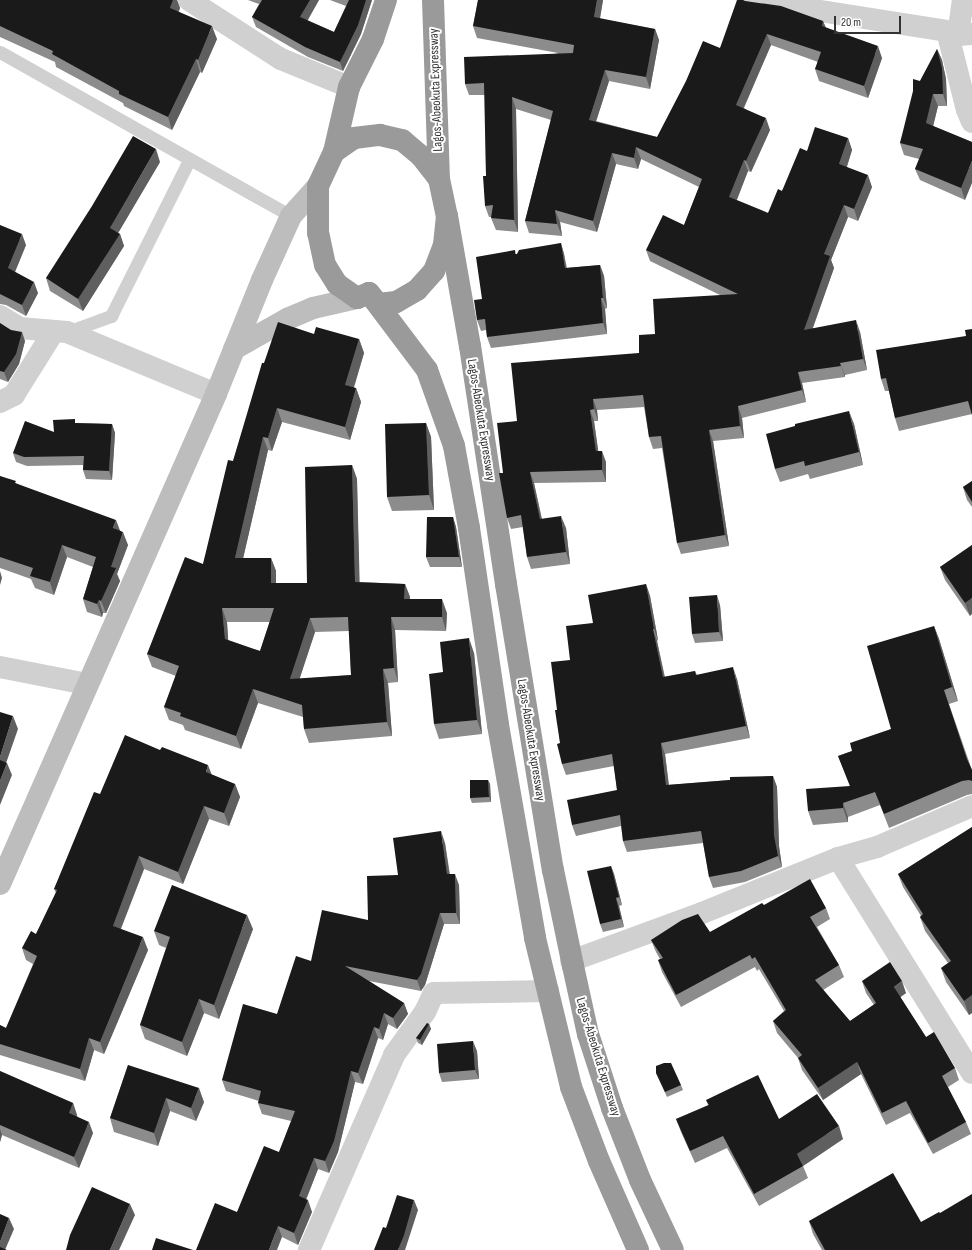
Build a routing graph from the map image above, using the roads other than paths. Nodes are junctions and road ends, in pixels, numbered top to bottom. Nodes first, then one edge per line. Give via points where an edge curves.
1 (189, 0) edge
2 (386, 0) edge
3 (433, 0) edge
4 (751, 0) edge
5 (963, 0) edge
6 (959, 33) edge
7 (0, 52) edge
8 (349, 87) junction
9 (972, 122) edge
10 (334, 152) junction
11 (188, 160) junction
12 (438, 179) junction
13 (318, 186) junction
14 (291, 216) junction
15 (447, 216) junction
16 (363, 296) junction
17 (0, 316) edge
18 (60, 332) junction
19 (234, 349) junction
20 (216, 394) junction
21 (0, 402) edge
22 (0, 667) edge
23 (87, 684) junction
24 (972, 806) edge
25 (838, 858) junction
26 (0, 884) edge
27 (571, 961) junction
28 (548, 991) junction
29 (972, 1073) edge
30 (309, 1250) edge
31 (638, 1250) edge
32 (673, 1250) edge

1 - 8 street via 281,59
2 - 8 highway via 373,39
3 - 12 highway, Lagos-Abeokuta Expressway
4 - 6 street
5 - 6 street
6 - 9 street via 967,110
7 - 11 lane
8 - 10 highway
10 - 12 highway via 354,138 380,135 402,140 422,156
10 - 13 highway
11 - 14 lane
11 - 18 lane via 111,316
12 - 15 highway, Lagos-Abeokuta Expressway
13 - 14 main road
13 - 16 highway via 318,233 325,265 337,284
14 - 19 main road
15 - 16 highway via 444,245 434,271 417,290 396,302 378,304
15 - 27 highway, Lagos-Abeokuta Expressway via 470,346 550,855
16 - 19 main road via 313,308 287,319
16 - 28 highway via 427,370 454,446 469,528 498,725 535,938
17 - 18 street via 20,328
18 - 20 street
18 - 21 street via 14,395
19 - 20 main road
20 - 23 main road
22 - 23 street
23 - 26 main road
24 - 25 street via 877,847
25 - 27 street via 702,913
25 - 29 street
27 - 32 highway, Lagos-Abeokuta Expressway via 588,1034 612,1108 640,1180
28 - 30 street via 434,992 425,1012 394,1055
28 - 31 highway via 571,1087 599,1161

